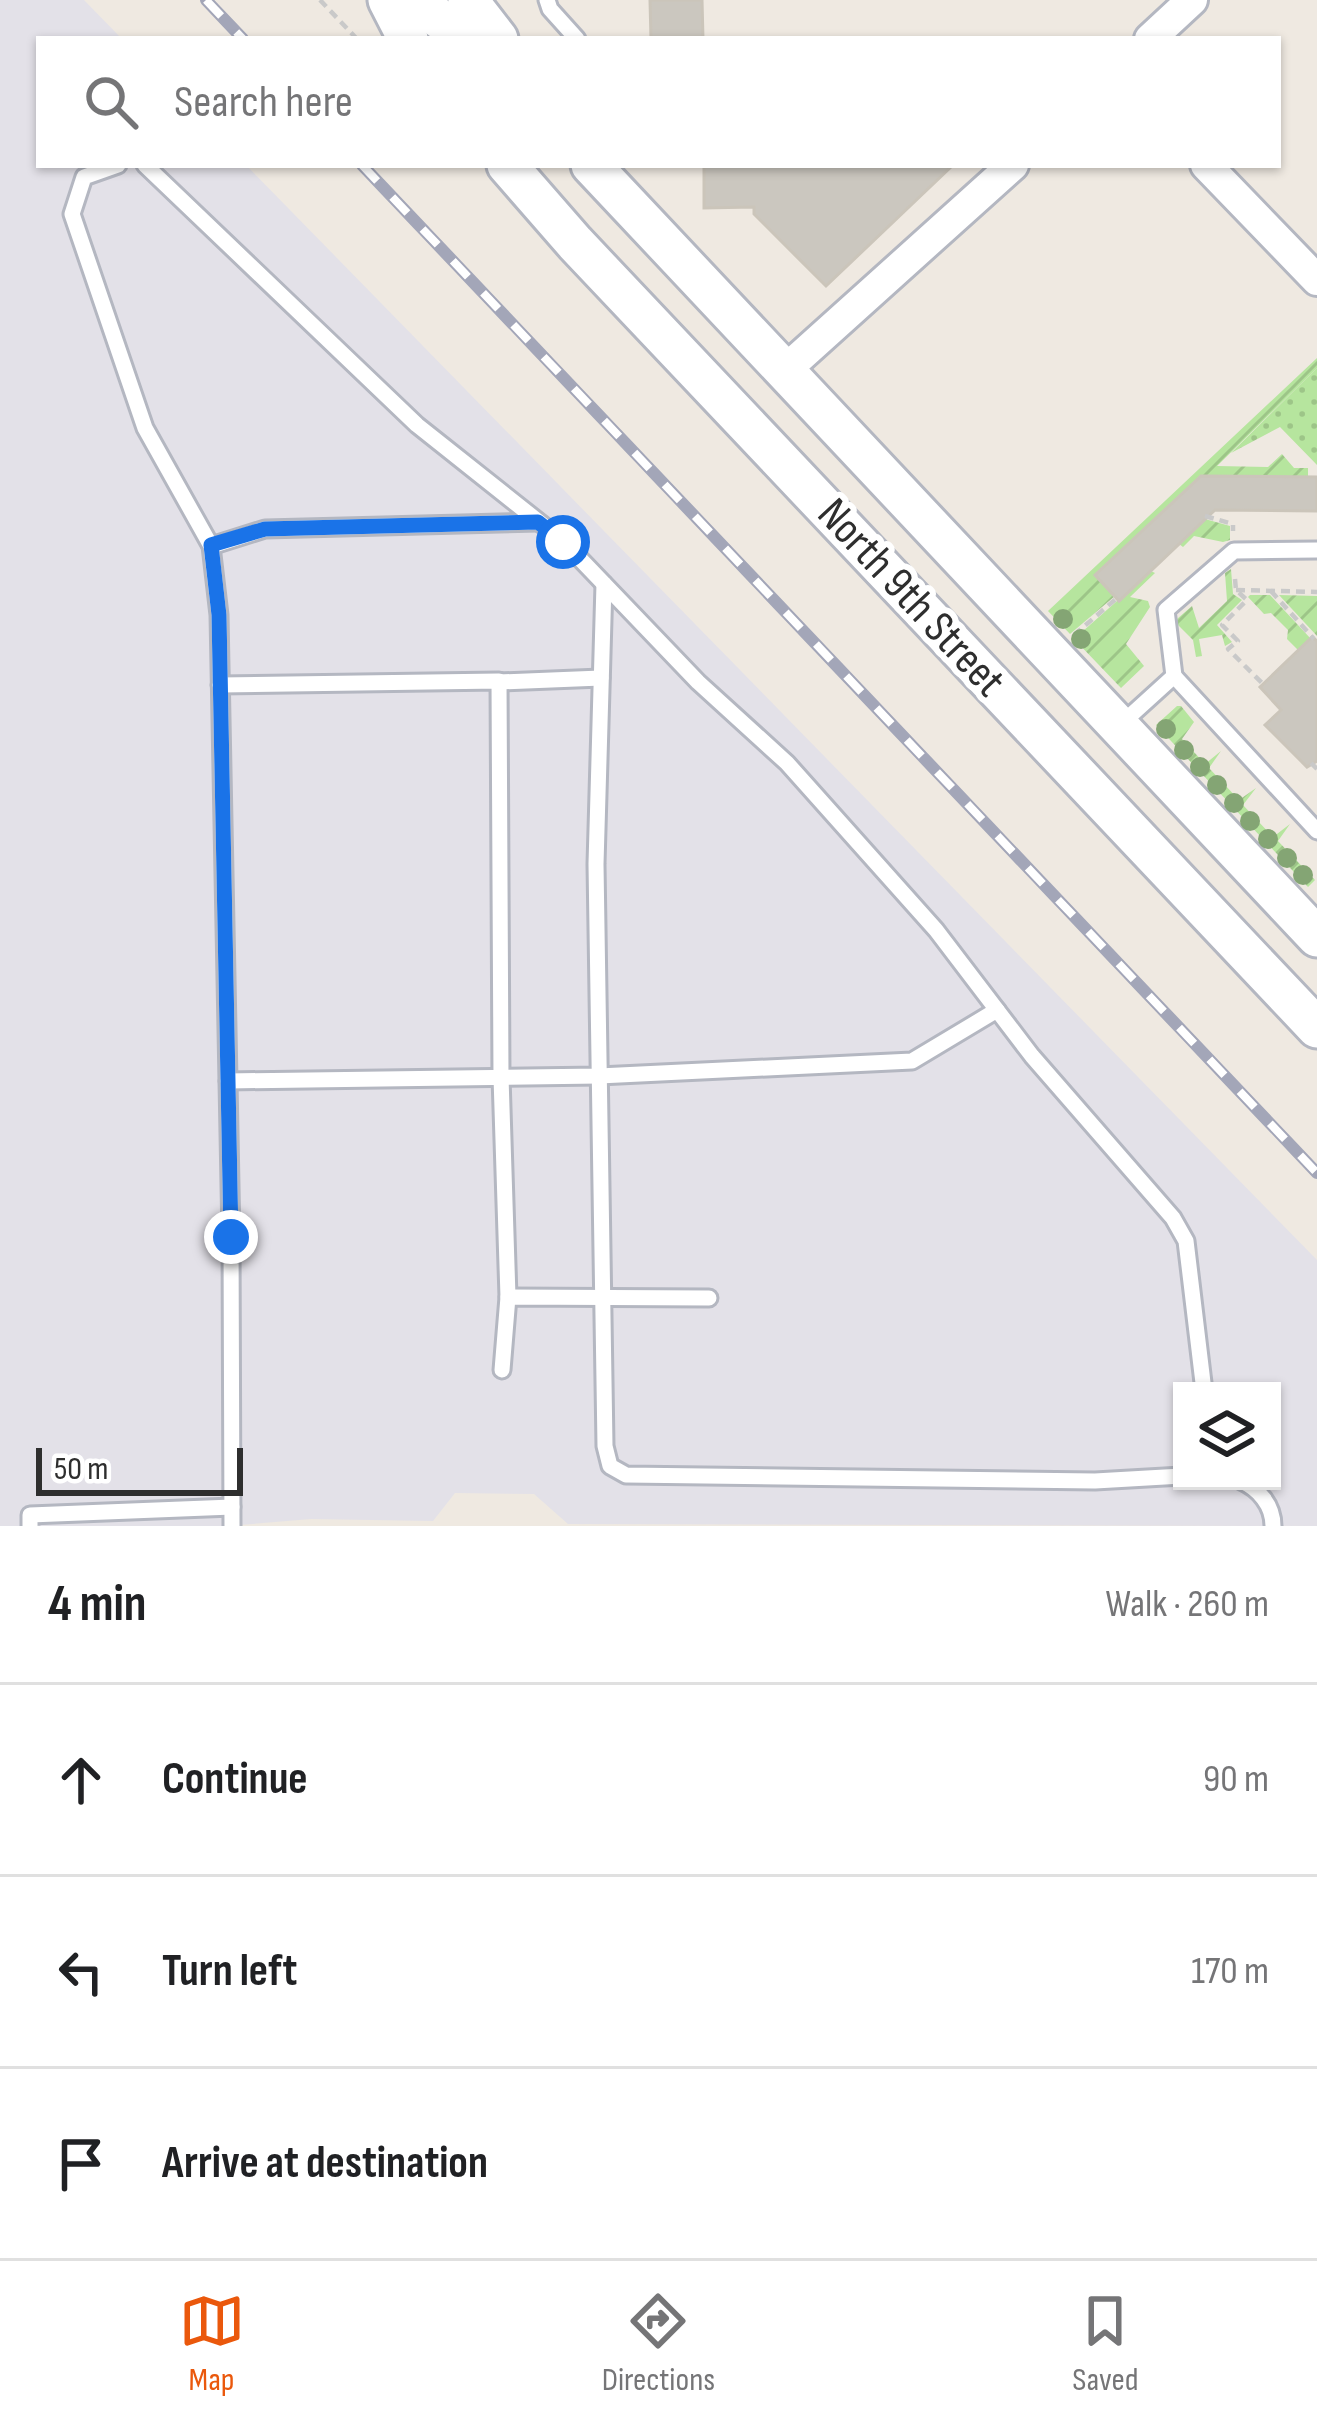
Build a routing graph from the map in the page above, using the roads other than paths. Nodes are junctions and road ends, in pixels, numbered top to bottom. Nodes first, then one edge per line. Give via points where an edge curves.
1 (388, 0) edge
2 (415, 0) edge
3 (468, 0) edge
4 (548, 0) edge
5 (1192, 0) edge
6 (406, 36) edge
7 (463, 36) edge
8 (496, 36) edge
9 (574, 36) edge
10 (1153, 36) edge
11 (110, 168) edge
12 (149, 168) edge
13 (510, 168) edge
14 (594, 168) edge
15 (1009, 168) edge
16 (1209, 168) edge
17 (1317, 280) edge
18 (783, 373) junction
19 (538, 522) junction
20 (211, 545) junction
21 (1317, 550) edge
22 (604, 584) junction
23 (1174, 676) junction
24 (601, 678) junction
25 (499, 682) junction
26 (220, 685) junction
27 (1118, 726) junction
28 (1317, 831) edge
29 (1313, 923) edge
30 (997, 1010) junction
31 (1317, 1028) edge
32 (599, 1076) junction
33 (501, 1077) junction
34 (228, 1081) junction
35 (508, 1297) junction
36 (602, 1297) junction
37 (710, 1298) dead end
38 (502, 1370) dead end
39 (1203, 1382) edge
40 (1173, 1477) edge
41 (1259, 1490) edge
42 (232, 1507) junction
43 (30, 1526) edge
44 (232, 1526) edge
45 (1273, 1526) edge

1 - 6 street
2 - 7 street
3 - 8 street
4 - 9 lane
5 - 10 street
11 - 20 lane via 84,177 72,214 145,428
12 - 19 lane via 417,424
13 - 31 street, North 9th Street
14 - 18 street, North 9th Street
15 - 18 street
16 - 17 street
18 - 27 street, North 9th Street
19 - 20 lane via 265,529
19 - 22 lane
20 - 26 lane
21 - 23 lane via 1234,551 1166,610
22 - 24 lane
22 - 30 lane via 788,763
23 - 27 lane
23 - 28 lane
24 - 25 lane
24 - 32 lane
25 - 26 lane
25 - 33 lane
26 - 34 lane
27 - 29 street, North 9th Street
30 - 32 lane via 912,1061
30 - 39 lane via 1186,1241
32 - 33 lane
32 - 36 lane
33 - 34 lane
33 - 35 lane
34 - 42 lane
35 - 36 lane
35 - 38 lane
36 - 37 lane
36 - 40 lane via 604,1446 610,1466 626,1475
41 - 45 lane
42 - 43 lane via 29,1515
42 - 44 lane

